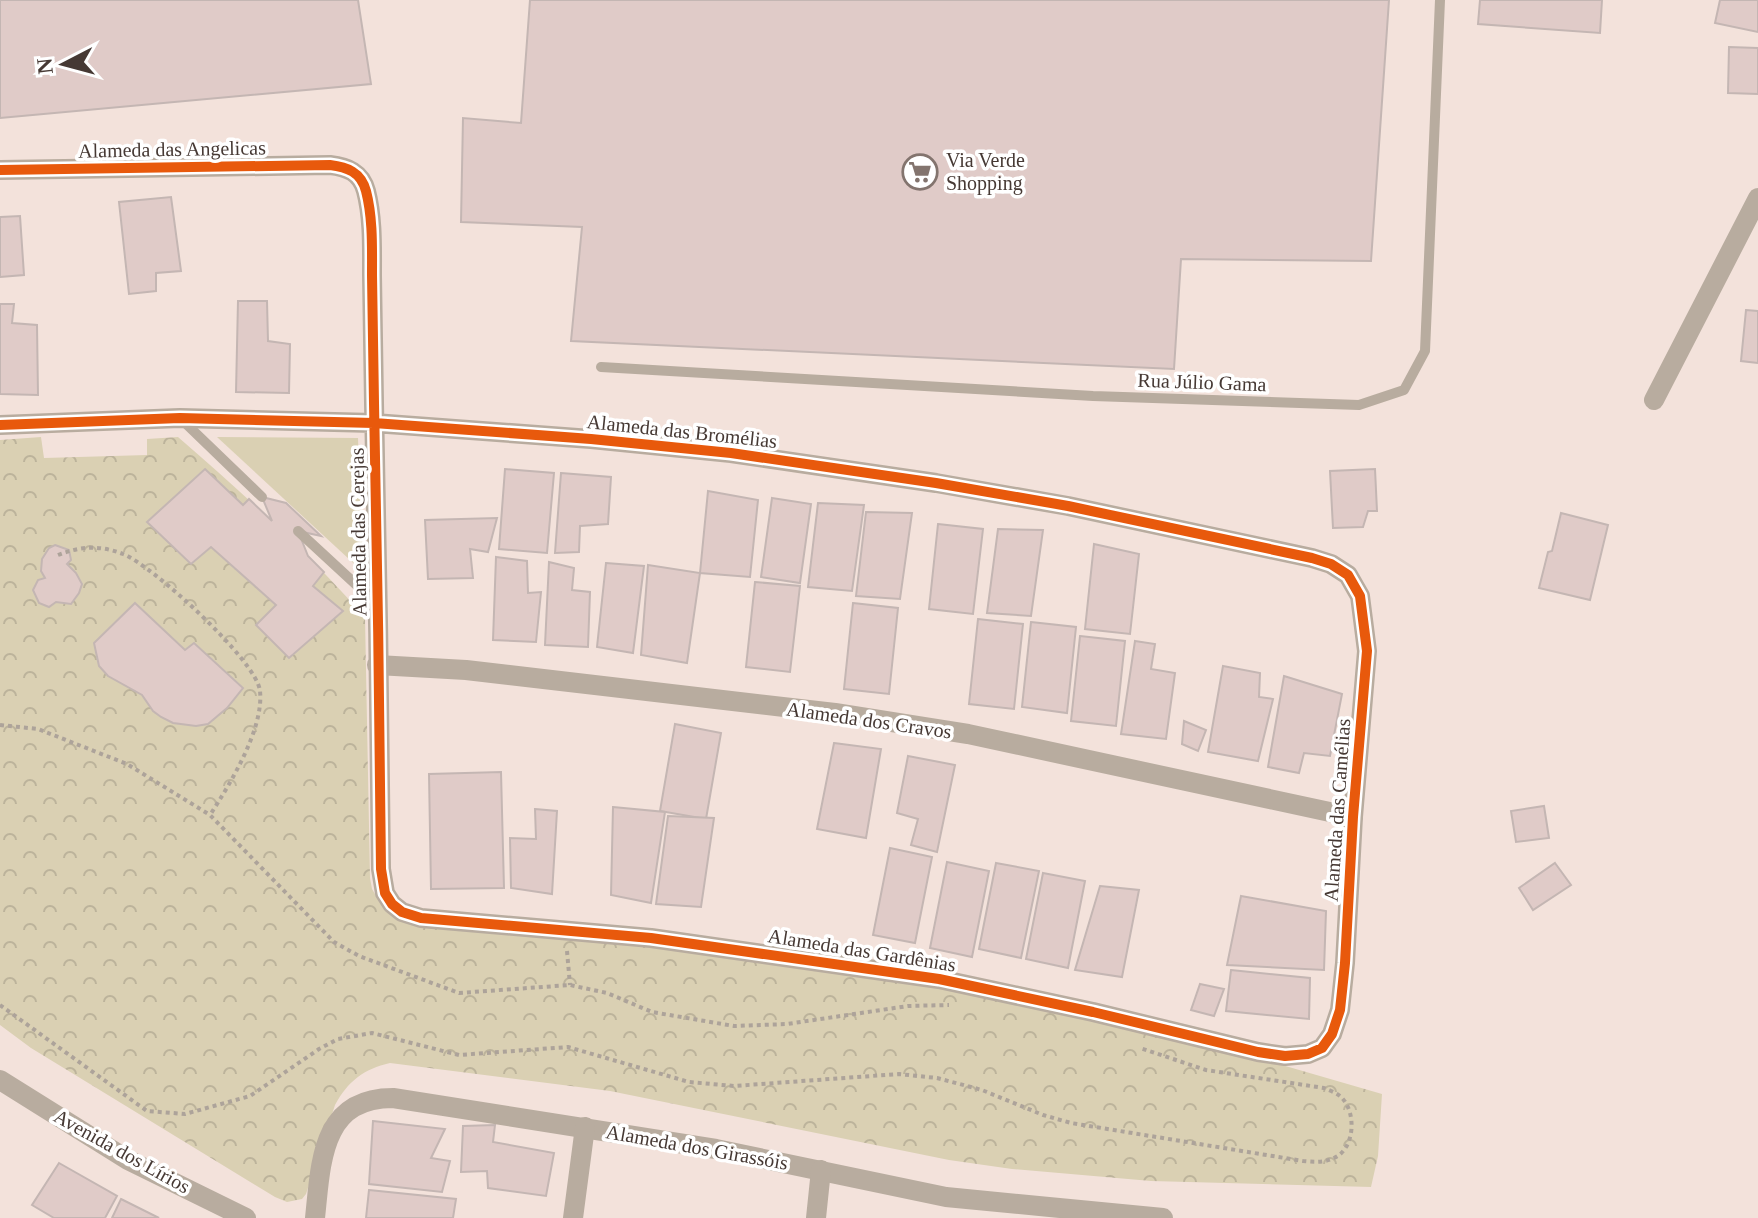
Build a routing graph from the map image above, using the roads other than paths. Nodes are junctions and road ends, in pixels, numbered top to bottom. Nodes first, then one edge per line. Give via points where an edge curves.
1 (1440, 0) edge
2 (345, 167) joint
3 (0, 170) edge
4 (1758, 198) edge
5 (601, 367) dead end
6 (1654, 400) dead end
7 (180, 418) junction
8 (374, 423) junction
9 (0, 425) edge
10 (262, 497) dead end
11 (298, 531) dead end
12 (1348, 575) joint
13 (377, 604) junction
14 (377, 665) junction
15 (1353, 817) junction
16 (392, 904) joint
17 (1322, 1048) joint
18 (0, 1080) edge
19 (585, 1127) junction
20 (821, 1170) junction
21 (246, 1218) edge
22 (315, 1218) edge
23 (573, 1218) edge
24 (816, 1218) edge
25 (1163, 1218) edge

1 - 5 lane, Rua Júlio Gama via 1425,351 1404,390 1359,405 1093,396
2 - 3 street, Alameda das Angelicas
2 - 8 street, Alameda das Cerejas via 365,188 370,217
4 - 6 street
7 - 8 street, Alameda das Bromélias
7 - 9 street, Alameda das Bromélias
7 - 10 lane
8 - 12 street, Alameda das Bromélias via 731,453 936,483 1312,558
8 - 13 street, Alameda das Cerejas
11 - 13 lane
12 - 15 street, Alameda das Camélias via 1360,596 1367,651
13 - 14 street, Alameda das Cerejas
14 - 15 street, Alameda dos Cravos via 466,670 835,713 968,734
14 - 16 street, Alameda das Cerejas via 381,869
15 - 17 street, Alameda das Camélias via 1340,1010
16 - 17 street, Alameda das Gardênias via 421,918 566,929 939,979 1258,1052 1285,1056
18 - 21 street, Avenida dos Lírios via 128,1160
19 - 20 street, Alameda dos Girassóis
19 - 22 street, Alameda dos Girassóis via 433,1102 373,1098 357,1103 331,1129
19 - 23 street
20 - 24 street
20 - 25 street, Alameda dos Girassóis via 946,1197

